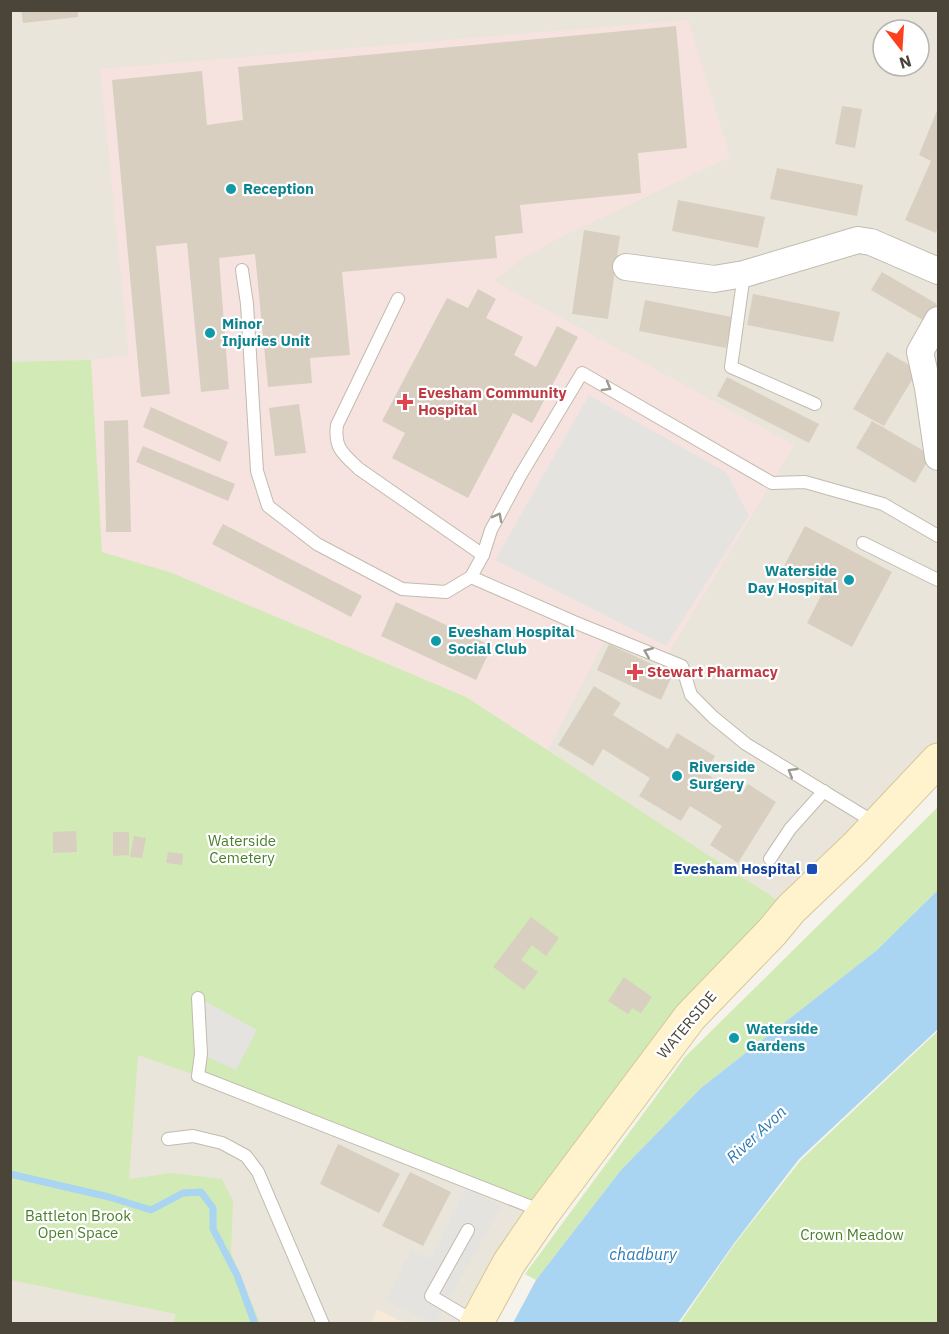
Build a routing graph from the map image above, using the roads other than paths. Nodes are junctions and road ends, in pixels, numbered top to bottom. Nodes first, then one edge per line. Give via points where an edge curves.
1 (626, 267) dead end
2 (242, 270) dead end
3 (939, 271) edge
4 (744, 274) junction
5 (398, 299) dead end
6 (939, 320) edge
7 (815, 404) dead end
8 (939, 457) edge
9 (939, 536) edge
10 (863, 543) dead end
11 (483, 555) junction
12 (471, 577) junction
13 (939, 580) edge
14 (939, 760) edge
15 (824, 791) junction
16 (878, 824) junction
17 (770, 859) dead end
18 (198, 998) dead end
19 (168, 1139) dead end
20 (544, 1212) junction
21 (468, 1230) dead end
22 (323, 1323) edge
23 (476, 1323) edge

1 - 4 street via 714,279
2 - 12 lane via 257,471 268,506 317,544 402,589 446,592
3 - 4 street via 858,240
4 - 7 lane via 731,367
5 - 11 lane via 337,425 335,438 341,452 358,470
6 - 8 street via 920,352
11 -> 9 lane via 491,530 520,476 582,373 772,483 805,482 883,504
10 - 13 lane
11 - 12 lane
15 -> 12 lane via 746,744 713,717 691,695 682,666
14 - 16 main road, WATERSIDE
15 - 16 lane
15 - 17 lane
16 - 20 main road, WATERSIDE via 791,909 690,1017
18 - 20 lane via 198,1076
19 - 22 lane via 193,1136 222,1143 246,1156 258,1172
20 - 23 main road, WATERSIDE via 509,1263
21 - 23 lane via 431,1296

